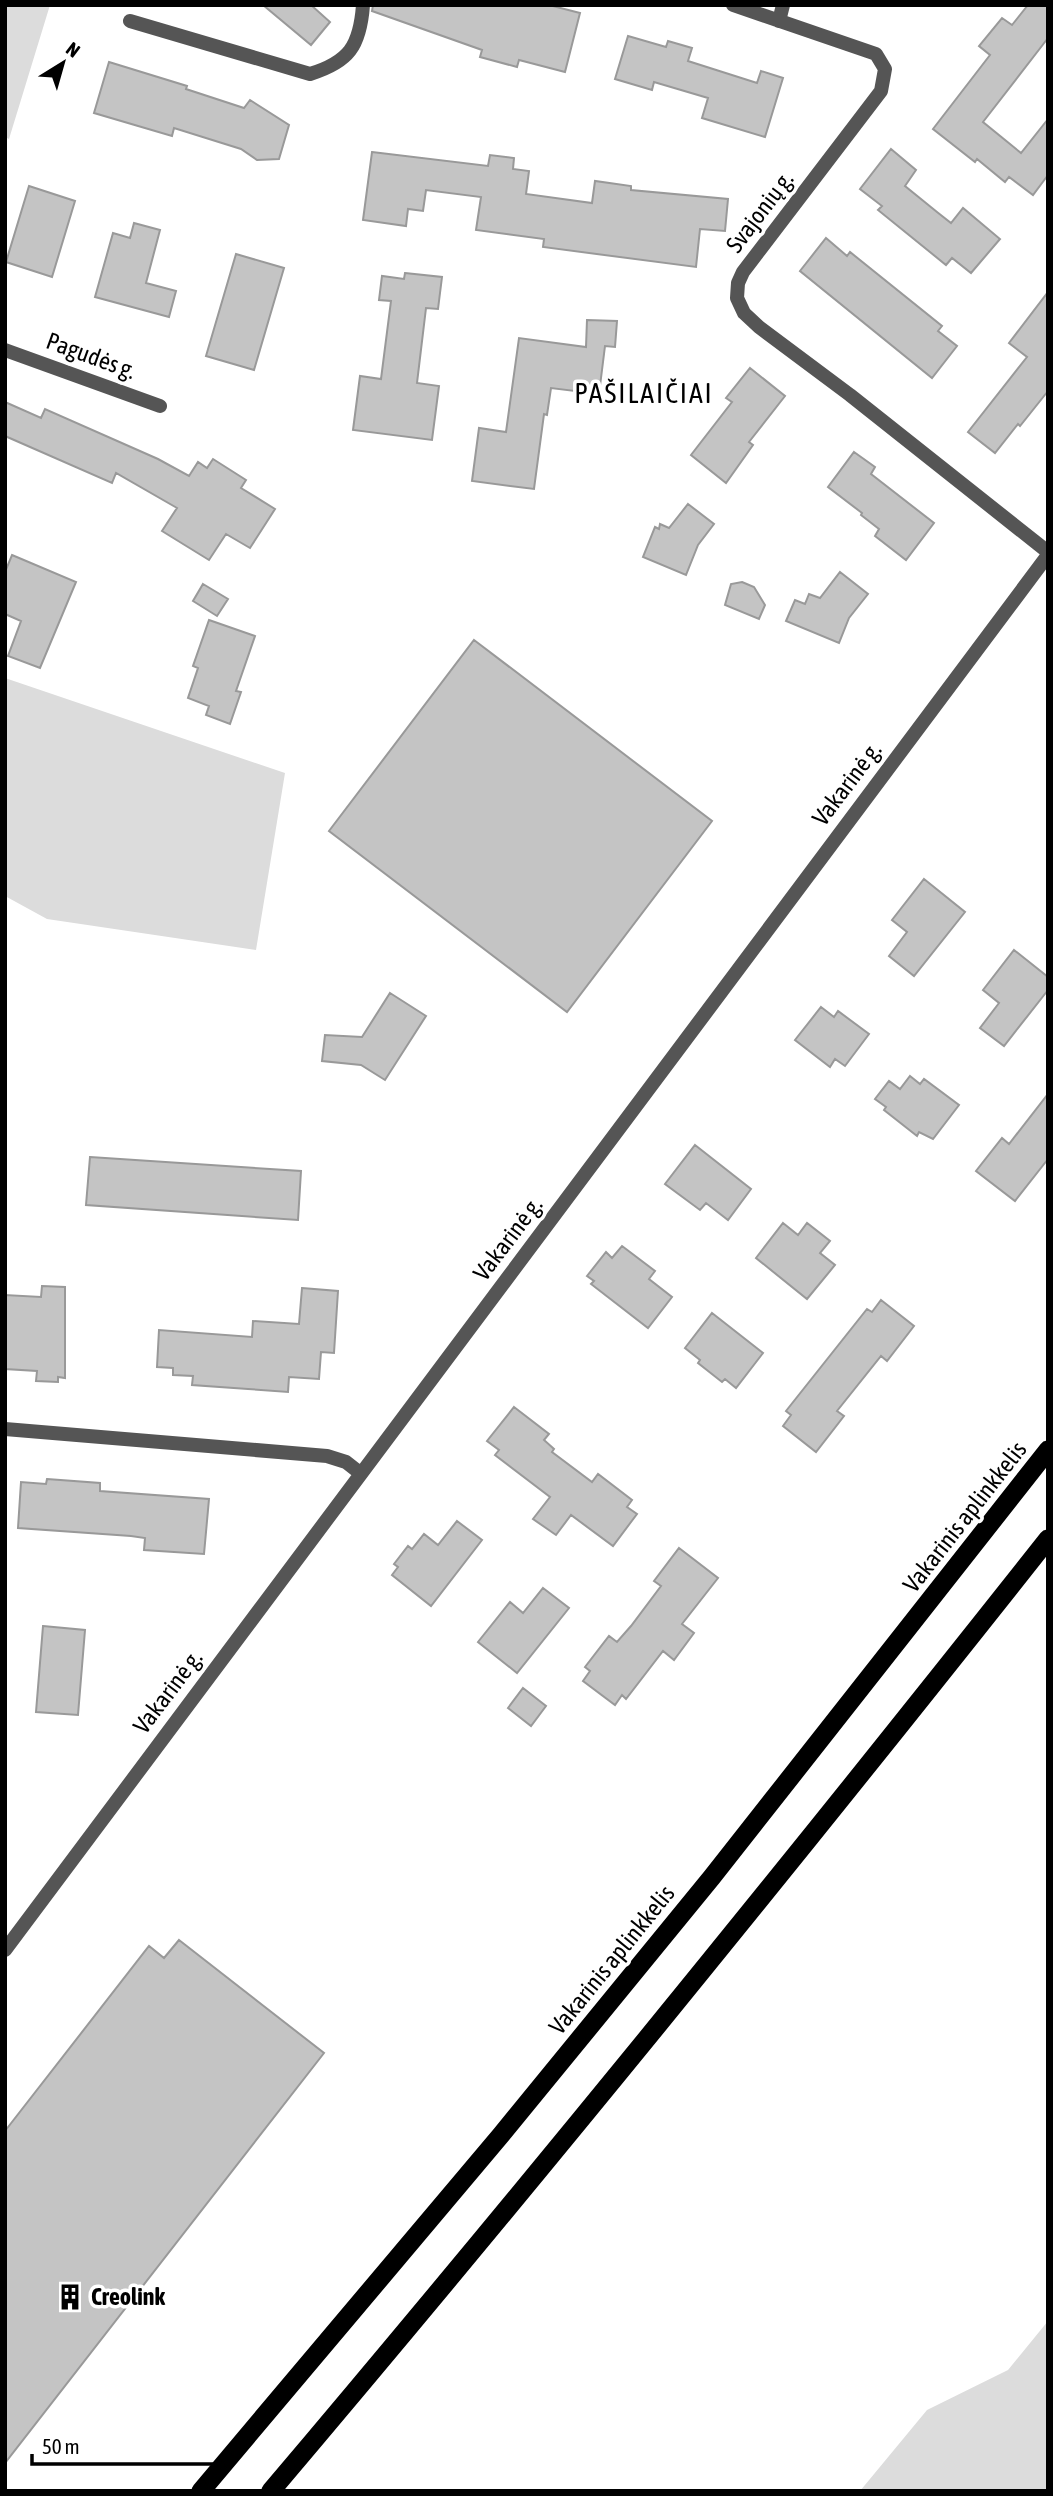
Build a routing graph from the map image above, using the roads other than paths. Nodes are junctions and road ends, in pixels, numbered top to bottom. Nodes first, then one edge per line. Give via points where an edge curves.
1 (363, 5) edge
2 (733, 5) edge
3 (783, 5) edge
4 (130, 21) dead end
5 (779, 21) junction
6 (5, 350) edge
7 (160, 406) dead end
8 (1048, 554) edge
9 (5, 1429) edge
10 (1048, 1450) edge
11 (360, 1473) junction
12 (1048, 1539) edge
13 (5, 1950) edge
14 (201, 2491) edge
15 (271, 2491) edge

1 - 4 street via 361,31 348,52 334,67 310,74
2 - 5 street, Svajonių g.
3 - 5 street
5 - 8 street, Svajonių g. via 876,54 886,69 881,91 743,272 737,298 744,313
6 - 7 street, Pagudės g.
8 - 11 street, Vakarinė g.
9 - 11 street via 327,1456
10 - 14 highway, Vakarinis aplinkkelis via 686,1909
11 - 13 street, Vakarinė g.
12 - 15 highway via 734,1933

